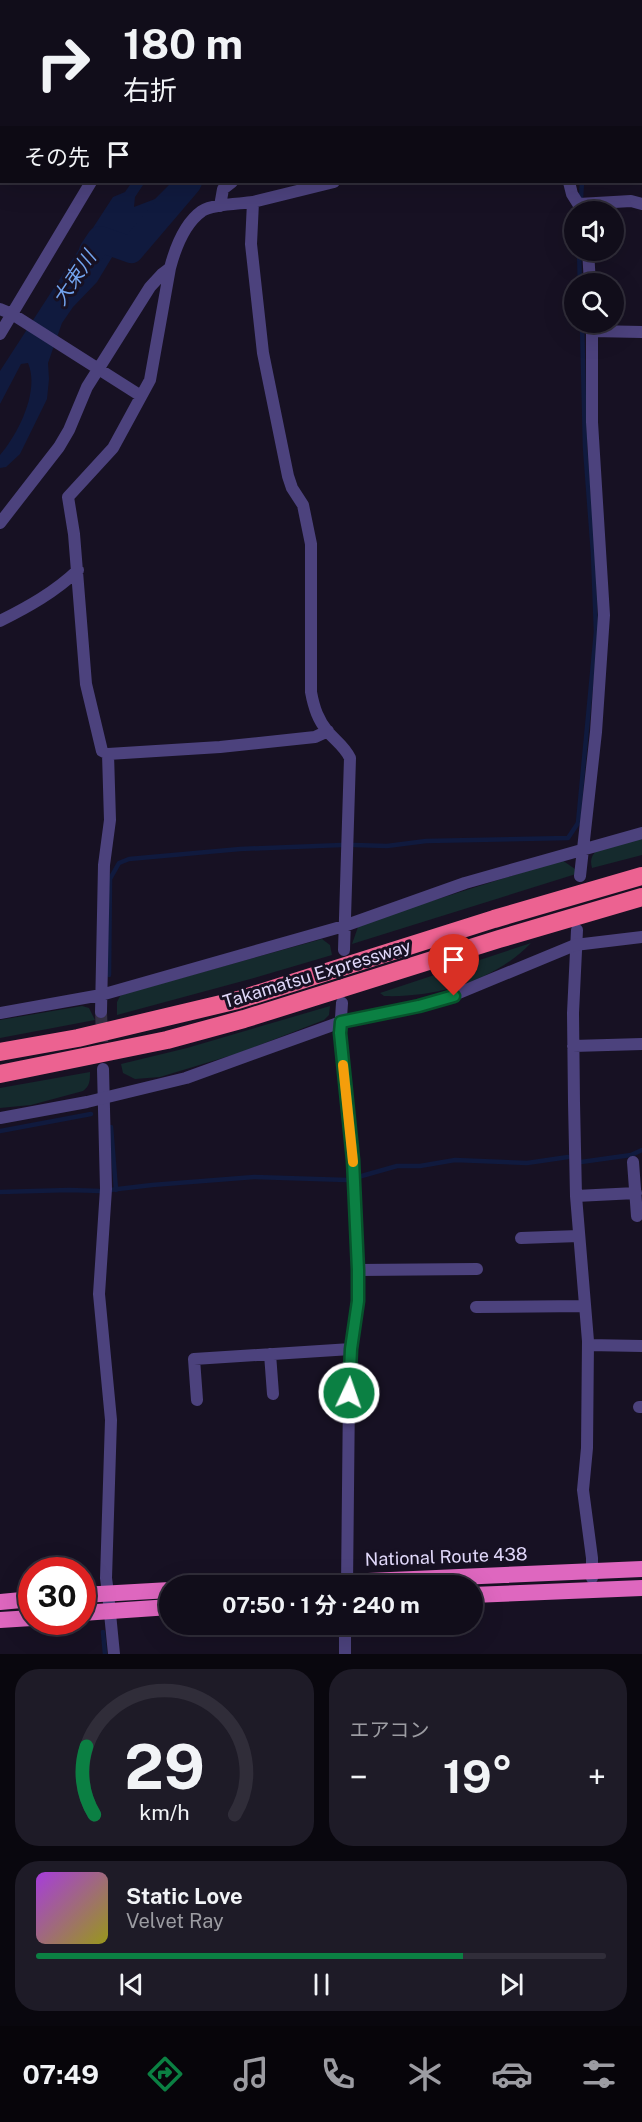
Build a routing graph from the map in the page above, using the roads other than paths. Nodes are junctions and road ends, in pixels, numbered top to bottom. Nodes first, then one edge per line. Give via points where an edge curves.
1 (89, 183) edge
2 (231, 183) edge
3 (330, 183) edge
4 (570, 183) edge
5 (576, 201) edge
6 (253, 202) junction
7 (624, 202) edge
8 (642, 204) edge
9 (220, 206) junction
10 (170, 268) junction
11 (9, 313) edge
12 (624, 330) edge
13 (642, 332) edge
14 (592, 333) edge
15 (0, 334) edge
16 (97, 368) junction
17 (141, 396) junction
18 (0, 523) edge
19 (78, 570) junction
20 (0, 621) edge
21 (328, 731) junction
22 (108, 754) junction
23 (642, 833) edge
24 (583, 849) junction
25 (580, 876) dead end
26 (642, 876) edge
27 (642, 897) edge
28 (344, 926) junction
29 (577, 930) dead end
30 (642, 937) edge
31 (575, 945) junction
32 (344, 950) dead end
33 (101, 995) junction
34 (342, 1003) dead end
35 (102, 1011) tunnel mouth
36 (0, 1013) edge
37 (341, 1022) junction
38 (642, 1044) edge
39 (573, 1046) junction
40 (0, 1052) edge
41 (103, 1069) tunnel mouth
42 (0, 1074) edge
43 (104, 1097) junction
44 (0, 1118) edge
45 (633, 1162) dead end
46 (636, 1193) junction
47 (576, 1196) junction
48 (637, 1216) dead end
49 (579, 1236) junction
50 (521, 1238) dead end
51 (477, 1269) dead end
52 (358, 1270) junction
53 (585, 1306) junction
54 (476, 1307) dead end
55 (588, 1345) junction
56 (642, 1346) edge
57 (351, 1349) junction
58 (270, 1354) junction
59 (273, 1394) dead end
60 (197, 1400) dead end
61 (642, 1569) edge
62 (592, 1571) junction
63 (348, 1575) edge
64 (483, 1576) edge
65 (642, 1588) edge
66 (591, 1590) junction
67 (159, 1591) edge
68 (108, 1593) junction
69 (96, 1594) edge
70 (483, 1594) edge
71 (18, 1600) edge
72 (0, 1602) edge
73 (159, 1608) edge
74 (110, 1611) junction
75 (96, 1612) edge
76 (18, 1619) edge
77 (0, 1620) edge
78 (345, 1635) edge
79 (114, 1654) edge
80 (345, 1654) edge

1 - 11 street
2 - 9 street via 222,189
3 - 6 street
4 - 5 street
6 - 9 street
6 - 21 street via 251,244 263,353 288,476 303,505 311,544 311,692 316,714
7 - 8 street
9 - 10 street via 202,211 191,223
10 - 16 street via 150,287
10 - 17 street via 150,380
11 - 15 street
11 - 16 street
12 - 13 street
14 - 24 street via 592,422 604,615
16 - 17 street
16 - 18 street via 69,430
17 - 19 street via 113,448 68,497
19 - 20 street via 30,606
19 - 22 street via 86,684 102,751
21 - 22 street via 315,737 232,746
21 - 28 street via 350,758
22 - 33 street via 110,820 104,865
23 - 24 street
24 - 25 street
24 - 28 street via 465,883
26 - 40 highway, Takamatsu Expressway via 238,1000
27 - 42 highway, Takamatsu Expressway via 244,1019 124,1050
28 - 32 street
28 - 33 street
29 - 31 street
30 - 31 street
31 - 37 street via 454,996
31 - 39 street
33 - 35 street
33 - 36 street
34 - 37 street
37 - 43 street via 186,1078
37 - 52 street
38 - 39 street
39 - 47 street
41 - 43 street
43 - 44 street
43 - 68 street via 106,1192 99,1294 111,1420
45 - 46 street
46 - 47 street
46 - 48 street
47 - 49 street
49 - 50 street
49 - 53 street
51 - 52 street
52 - 57 street
53 - 54 street
53 - 55 street
55 - 56 street
55 - 62 street via 584,1490
57 - 58 street
57 - 63 street
58 - 59 street
58 - 60 street via 194,1359
61 - 62 highway, National Route 438
62 - 64 highway, National Route 438
62 - 66 street
65 - 66 highway
66 - 70 highway
67 - 68 highway
68 - 69 highway
68 - 74 street
71 - 72 highway
73 - 74 highway
74 - 75 highway
74 - 79 street
76 - 77 highway
78 - 80 street

